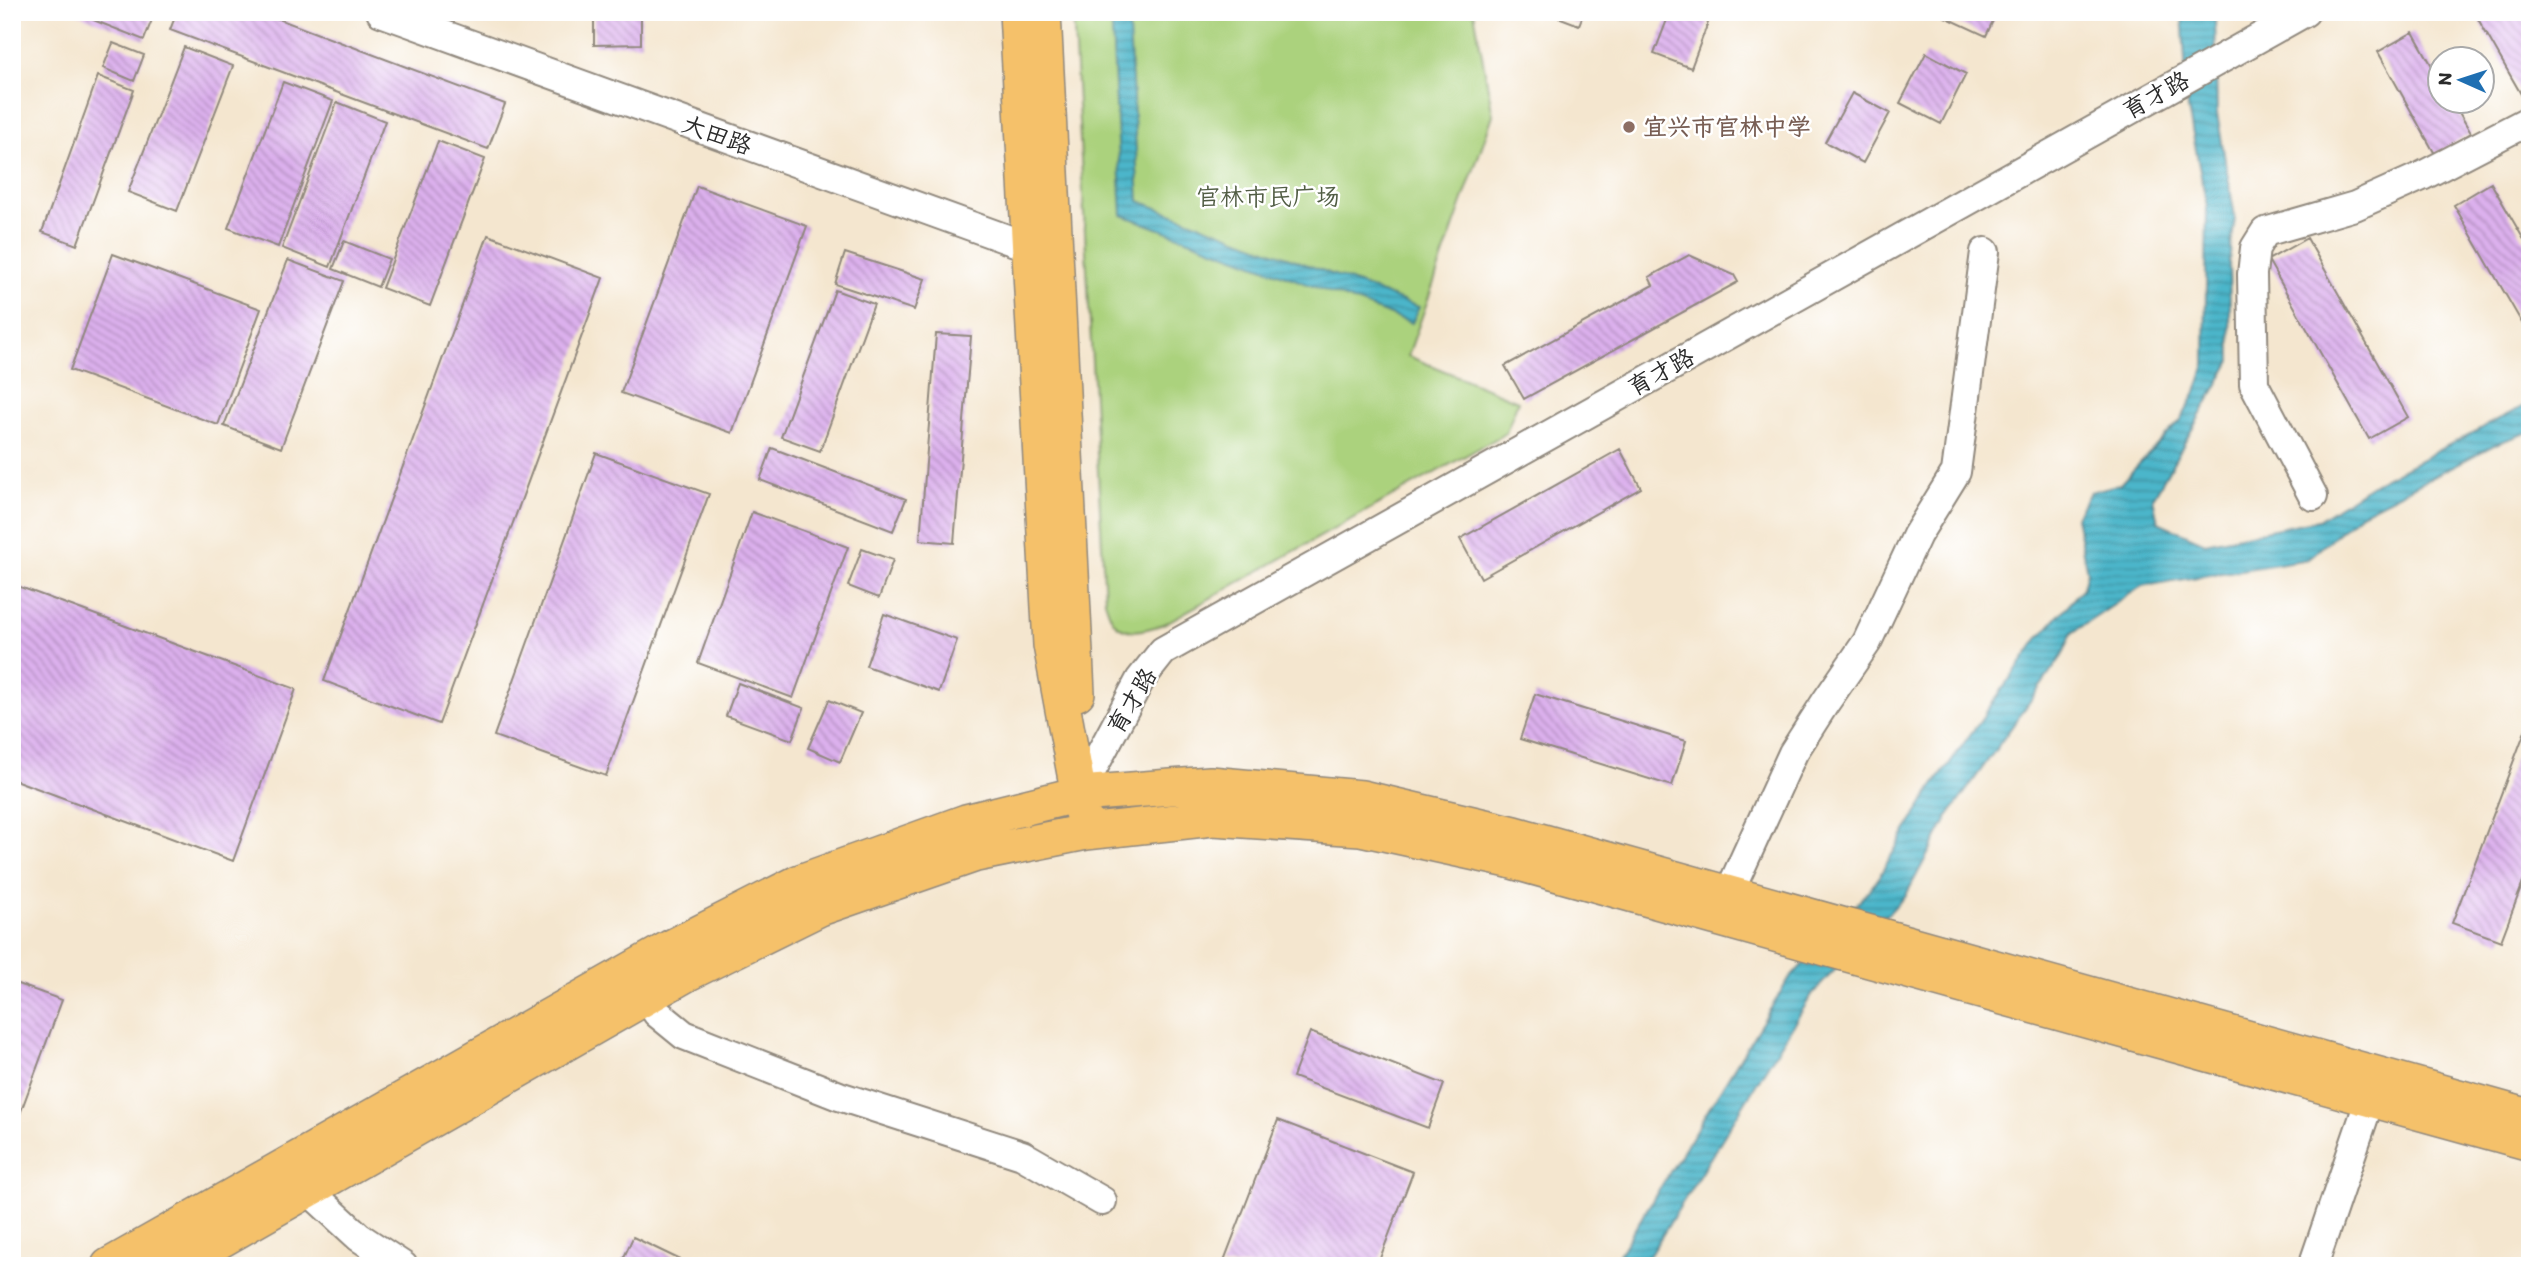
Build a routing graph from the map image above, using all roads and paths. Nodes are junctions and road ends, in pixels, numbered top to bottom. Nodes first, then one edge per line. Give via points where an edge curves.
1 (381, 12) edge
2 (1017, 12) edge
3 (1043, 12) edge
4 (2305, 12) edge
5 (2530, 120) edge
6 (1042, 247) junction
7 (1985, 252) dead end
8 (2313, 496) dead end
9 (1079, 794) junction
10 (1086, 832) junction
11 (1729, 893) junction
12 (648, 997) junction
13 (2370, 1099) junction
14 (2530, 1117) edge
15 (2530, 1143) edge
16 (308, 1190) junction
17 (1102, 1201) dead end
18 (109, 1266) edge
19 (175, 1266) edge
20 (403, 1266) edge
21 (2313, 1266) edge

1 - 6 street, 大田路
2 - 6 main road
3 - 6 main road
4 - 9 street, 育才路 via 1163,651 1140,680
5 - 8 street via 2355,206 2265,232 2255,248 2254,384
6 - 9 main road via 1051,645
7 - 11 street via 1956,472 1917,535 1867,642 1793,753
9 - 10 main road
9 - 11 main road via 1210,783 1362,798 1516,834
9 - 18 main road via 966,822 800,882 670,948
10 - 12 main road via 976,854 820,908
10 - 13 main road via 1213,818 1360,828 1508,860
11 - 14 main road
12 - 16 main road
12 - 17 street via 657,1013 684,1035 839,1096 1022,1155
13 - 15 main road
13 - 21 street
16 - 19 main road
16 - 20 street via 359,1237

